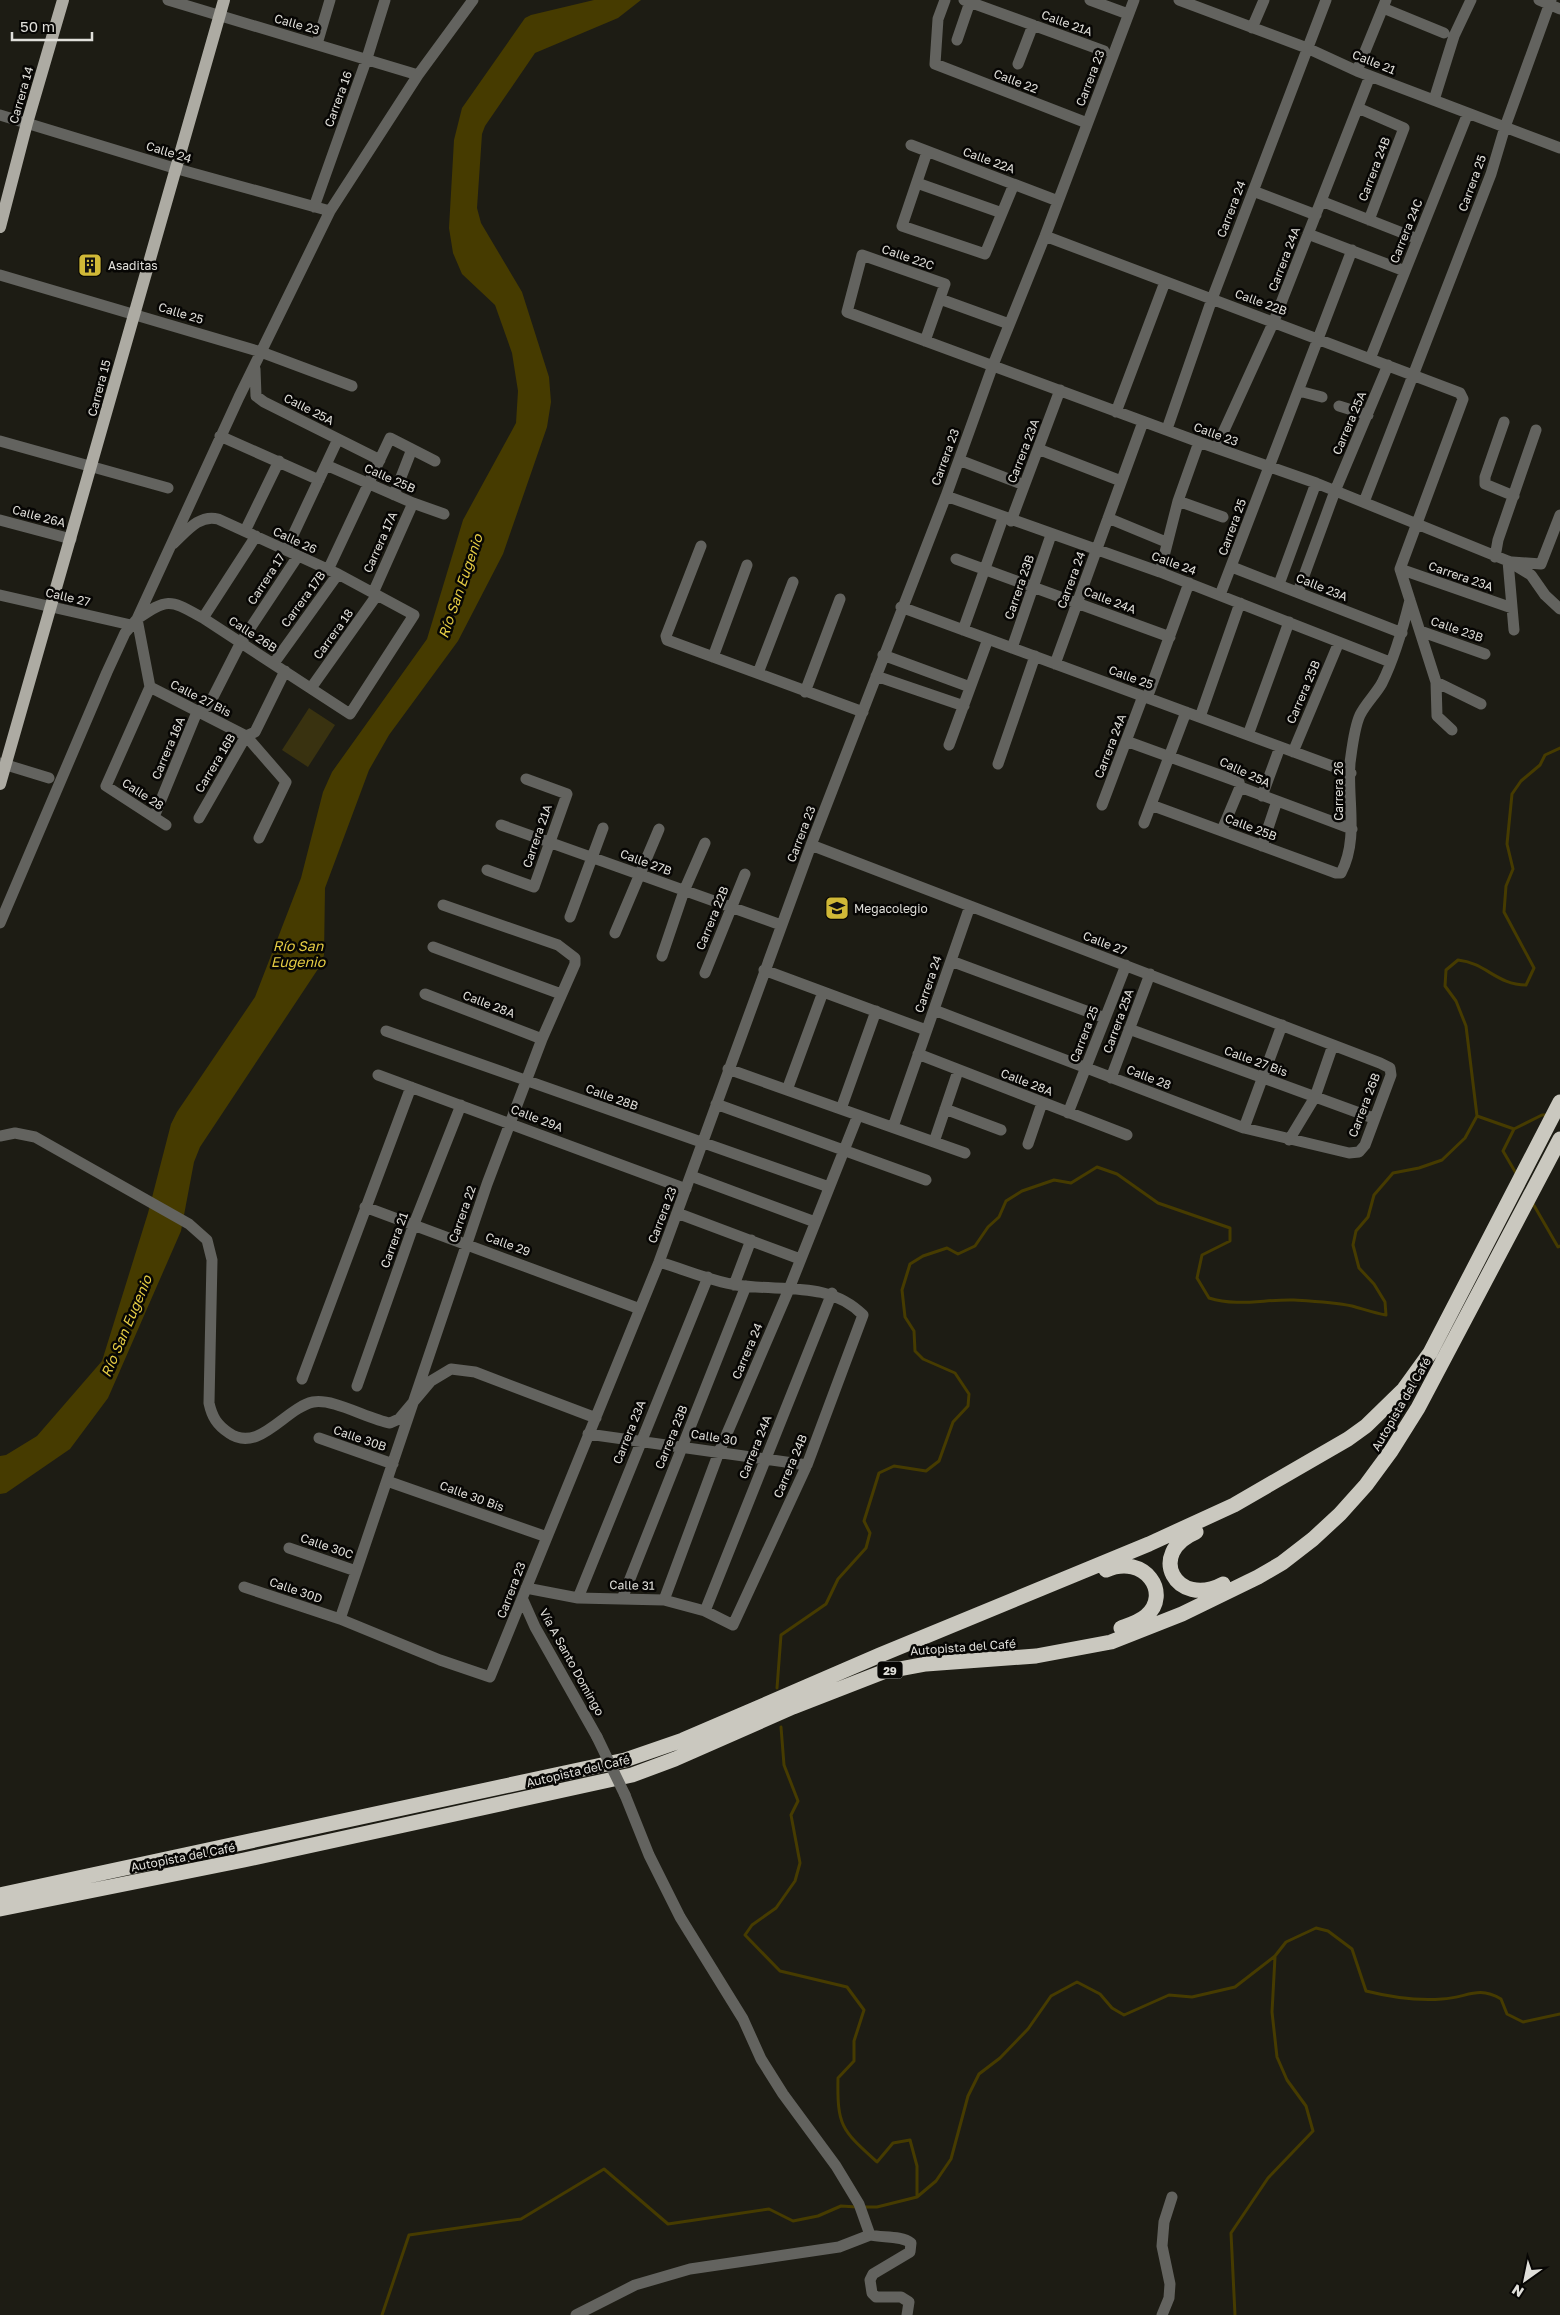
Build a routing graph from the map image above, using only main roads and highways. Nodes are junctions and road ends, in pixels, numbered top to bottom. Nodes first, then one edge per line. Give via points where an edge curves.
1 (63, 0) edge
2 (224, 0) edge
3 (0, 227) edge
4 (3, 764) edge
5 (0, 784) edge
6 (1560, 1102) edge
7 (1560, 1139) edge
8 (1348, 1439) junction
9 (1379, 1468) junction
10 (954, 1626) junction
11 (958, 1662) junction
12 (0, 1895) edge
13 (0, 1909) edge

1 - 3 main road, Carrera 14
2 - 4 main road, Carrera 15 via 174,168 92,468
4 - 5 main road, Carrera 15
6 - 8 highway, Autopista del Café / 29 via 1430,1353 1391,1403
7 - 9 highway, Autopista del Café / 29 via 1418,1408
8 - 9 highway via 1247,1508 1178,1542 1169,1560 1170,1570 1176,1579 1192,1591 1201,1592 1253,1569 1305,1536 1359,1491
8 - 10 highway, Autopista del Café / 29 via 1234,1505
9 - 11 highway, Autopista del Café / 29 via 1340,1514 1299,1551 1258,1577 1182,1614 1091,1647 1036,1656
10 - 11 highway via 1015,1608 1124,1565 1142,1570 1149,1577 1156,1595 1155,1603 1146,1616 1119,1629
10 - 12 highway, Autopista del Café / 29 via 683,1740 625,1760
11 - 13 highway, Autopista del Café / 29 via 903,1667 863,1679 632,1775 244,1860

